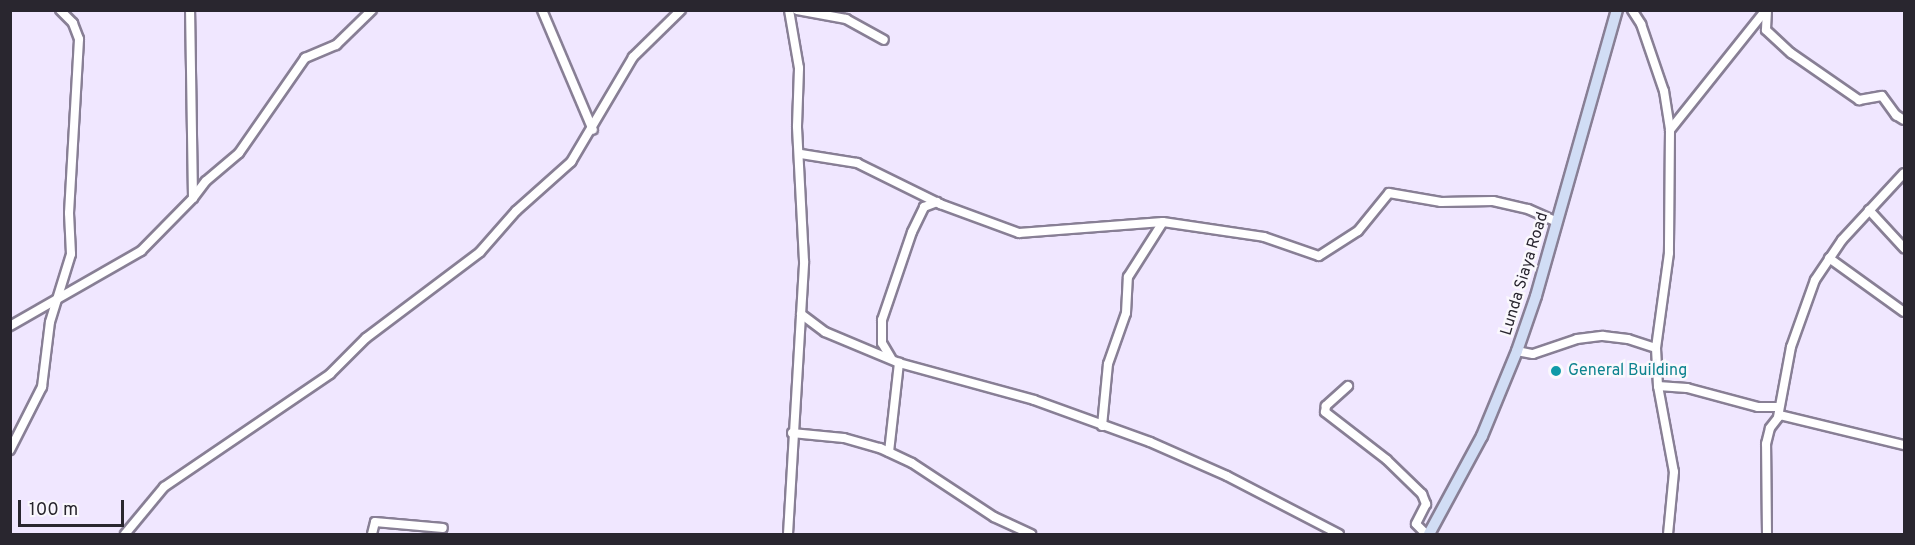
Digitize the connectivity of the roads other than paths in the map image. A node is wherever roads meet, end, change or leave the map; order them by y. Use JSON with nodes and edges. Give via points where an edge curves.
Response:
{"nodes":[{"id":1,"x":60,"y":10,"type":"edge"},
{"id":2,"x":190,"y":10,"type":"edge"},
{"id":3,"x":372,"y":10,"type":"edge"},
{"id":4,"x":542,"y":10,"type":"edge"},
{"id":5,"x":681,"y":10,"type":"edge"},
{"id":6,"x":789,"y":10,"type":"edge"},
{"id":7,"x":797,"y":10,"type":"edge"},
{"id":8,"x":1617,"y":10,"type":"edge"},
{"id":9,"x":1632,"y":10,"type":"edge"},
{"id":10,"x":1766,"y":10,"type":"edge"},
{"id":11,"x":884,"y":40,"type":"dead end"},
{"id":12,"x":1905,"y":120,"type":"edge"},
{"id":13,"x":593,"y":130,"type":"junction"},
{"id":14,"x":1670,"y":130,"type":"junction"},
{"id":15,"x":801,"y":154,"type":"junction"},
{"id":16,"x":1905,"y":173,"type":"edge"},
{"id":17,"x":193,"y":198,"type":"junction"},
{"id":18,"x":937,"y":202,"type":"junction"},
{"id":19,"x":1869,"y":210,"type":"junction"},
{"id":20,"x":1163,"y":222,"type":"junction"},
{"id":21,"x":1557,"y":222,"type":"junction"},
{"id":22,"x":1905,"y":248,"type":"edge"},
{"id":23,"x":1828,"y":258,"type":"junction"},
{"id":24,"x":58,"y":300,"type":"junction"},
{"id":25,"x":1905,"y":312,"type":"edge"},
{"id":26,"x":801,"y":314,"type":"junction"},
{"id":27,"x":10,"y":326,"type":"edge"},
{"id":28,"x":1656,"y":348,"type":"junction"},
{"id":29,"x":1517,"y":351,"type":"junction"},
{"id":30,"x":896,"y":362,"type":"junction"},
{"id":31,"x":1348,"y":386,"type":"dead end"},
{"id":32,"x":1658,"y":386,"type":"junction"},
{"id":33,"x":1779,"y":407,"type":"junction"},
{"id":34,"x":1778,"y":417,"type":"junction"},
{"id":35,"x":1102,"y":426,"type":"junction"},
{"id":36,"x":792,"y":433,"type":"junction"},
{"id":37,"x":1905,"y":445,"type":"edge"},
{"id":38,"x":10,"y":450,"type":"edge"},
{"id":39,"x":889,"y":452,"type":"junction"},
{"id":40,"x":443,"y":528,"type":"dead end"},
{"id":41,"x":125,"y":534,"type":"edge"},
{"id":42,"x":372,"y":534,"type":"edge"},
{"id":43,"x":788,"y":534,"type":"edge"},
{"id":44,"x":1031,"y":534,"type":"edge"},
{"id":45,"x":1339,"y":534,"type":"edge"},
{"id":46,"x":1427,"y":534,"type":"edge"},
{"id":47,"x":1668,"y":534,"type":"edge"},
{"id":48,"x":1767,"y":534,"type":"edge"}],
"edges":[{"from":1,"to":24,"type":"street","via":[[76,29],[80,57],[69,213],[71,254]]},
{"from":2,"to":17,"type":"street"},
{"from":3,"to":17,"type":"street","via":[[336,45],[305,58],[264,121],[228,165],[206,181]]},
{"from":4,"to":13,"type":"street"},
{"from":5,"to":13,"type":"street","via":[[633,57]]},
{"from":6,"to":15,"type":"street","via":[[799,62],[797,126]]},
{"from":7,"to":11,"type":"street","via":[[846,19]]},
{"from":8,"to":21,"type":"main road","name":"Lunda Siaya Road"},
{"from":9,"to":14,"type":"street","via":[[1641,24],[1664,91]]},
{"from":10,"to":12,"type":"street","via":[[1766,30],[1791,53],[1858,100],[1882,96],[1896,115]]},
{"from":10,"to":14,"type":"street"},
{"from":13,"to":41,"type":"street","via":[[562,172],[516,211],[469,262],[366,338],[330,374],[164,487]]},
{"from":14,"to":28,"type":"street","via":[[1669,253]]},
{"from":15,"to":18,"type":"street","via":[[857,164]]},
{"from":15,"to":26,"type":"street"},
{"from":16,"to":19,"type":"street"},
{"from":17,"to":24,"type":"street","via":[[148,246]]},
{"from":18,"to":20,"type":"street","via":[[1024,234]]},
{"from":18,"to":30,"type":"street","via":[[924,207],[912,232],[882,320],[882,343]]},
{"from":19,"to":22,"type":"street"},
{"from":19,"to":23,"type":"street"},
{"from":20,"to":21,"type":"street","via":[[1264,237],[1319,256],[1358,231],[1389,193],[1441,202],[1492,201],[1527,209]]},
{"from":20,"to":35,"type":"street","via":[[1124,276],[1126,313],[1108,364]]},
{"from":21,"to":29,"type":"main road","name":"Lunda Siaya Road"},
{"from":23,"to":25,"type":"street"},
{"from":23,"to":33,"type":"street","via":[[1803,312]]},
{"from":24,"to":27,"type":"street"},
{"from":24,"to":38,"type":"street","via":[[50,322],[42,387]]},
{"from":26,"to":30,"type":"street","via":[[825,332]]},
{"from":26,"to":36,"type":"street"},
{"from":28,"to":29,"type":"street","via":[[1603,336],[1577,339],[1533,354]]},
{"from":28,"to":32,"type":"street"},
{"from":29,"to":46,"type":"main road","name":"Lunda Siaya Road","via":[[1482,436]]},
{"from":30,"to":35,"type":"street","via":[[1034,400]]},
{"from":30,"to":39,"type":"street"},
{"from":31,"to":46,"type":"street","via":[[1326,406],[1327,416],[1377,451],[1422,494],[1426,504],[1416,524]]},
{"from":32,"to":33,"type":"street","via":[[1686,388],[1758,407]]},
{"from":32,"to":47,"type":"street","via":[[1674,472]]},
{"from":33,"to":34,"type":"street"},
{"from":34,"to":37,"type":"street","via":[[1783,415]]},
{"from":34,"to":48,"type":"street","via":[[1766,444]]},
{"from":35,"to":45,"type":"street","via":[[1213,470]]},
{"from":36,"to":39,"type":"street","via":[[844,438]]},
{"from":36,"to":43,"type":"street"},
{"from":39,"to":44,"type":"street","via":[[948,483],[994,517]]},
{"from":40,"to":42,"type":"street","via":[[375,522]]}]}
